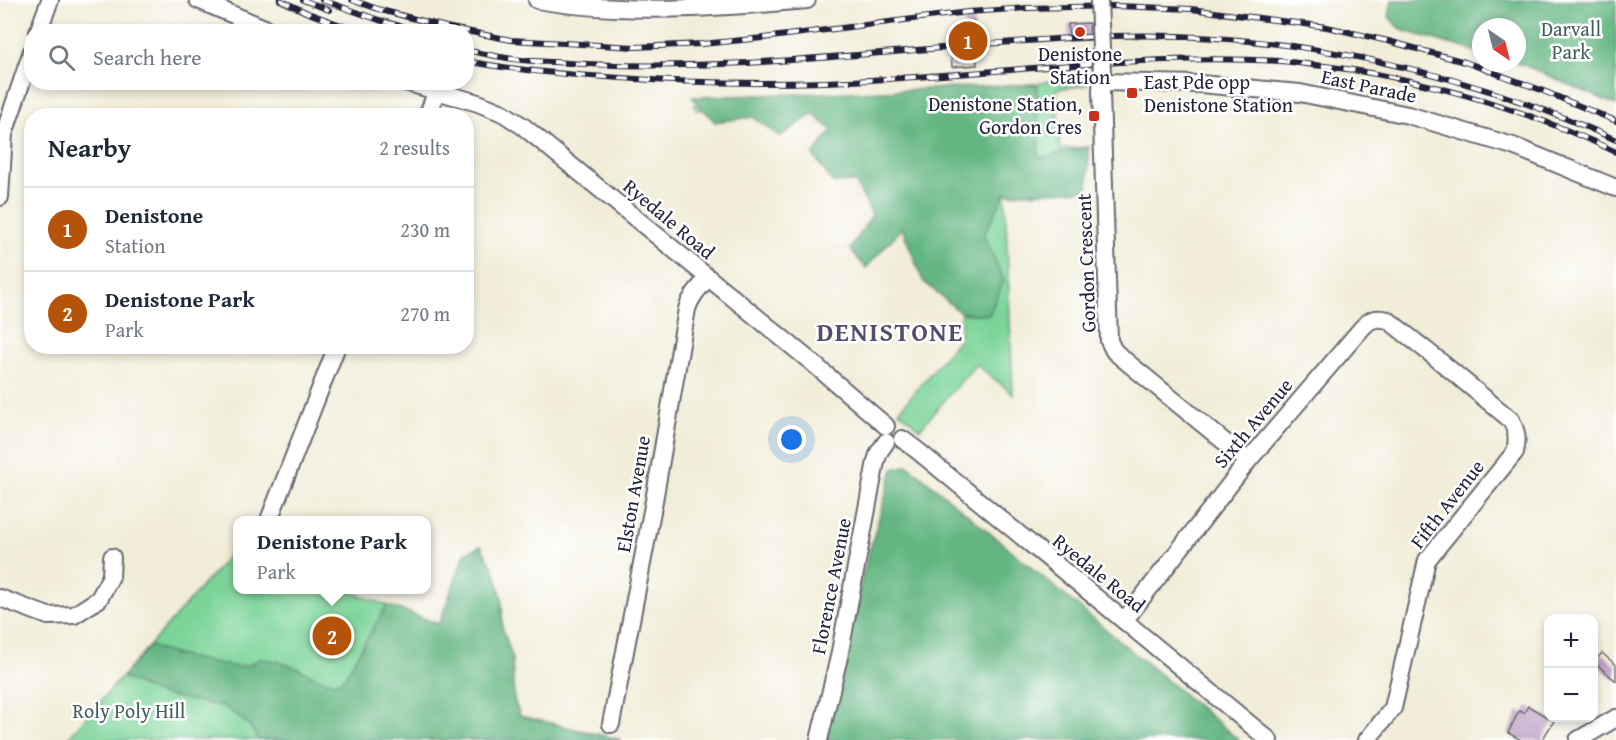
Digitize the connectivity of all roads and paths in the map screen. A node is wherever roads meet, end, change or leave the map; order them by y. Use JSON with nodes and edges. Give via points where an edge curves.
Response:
{"nodes":[{"id":1,"x":50,"y":0,"type":"edge"},
{"id":2,"x":198,"y":0,"type":"edge"},
{"id":3,"x":537,"y":0,"type":"edge"},
{"id":4,"x":807,"y":0,"type":"edge"},
{"id":5,"x":1099,"y":0,"type":"edge"},
{"id":6,"x":41,"y":24,"type":"edge"},
{"id":7,"x":255,"y":24,"type":"edge"},
{"id":8,"x":24,"y":75,"type":"edge"},
{"id":9,"x":1102,"y":77,"type":"junction"},
{"id":10,"x":433,"y":90,"type":"edge"},
{"id":11,"x":437,"y":91,"type":"junction"},
{"id":12,"x":430,"y":108,"type":"edge"},
{"id":13,"x":1616,"y":188,"type":"edge"},
{"id":14,"x":0,"y":197,"type":"edge"},
{"id":15,"x":708,"y":278,"type":"junction"},
{"id":16,"x":334,"y":354,"type":"edge"},
{"id":17,"x":1436,"y":358,"type":"joint"},
{"id":18,"x":891,"y":436,"type":"junction"},
{"id":19,"x":1248,"y":461,"type":"junction"},
{"id":20,"x":271,"y":516,"type":"edge"},
{"id":21,"x":112,"y":557,"type":"dead end"},
{"id":22,"x":0,"y":598,"type":"edge"},
{"id":23,"x":1124,"y":621,"type":"junction"},
{"id":24,"x":1616,"y":718,"type":"edge"},
{"id":25,"x":611,"y":724,"type":"dead end"},
{"id":26,"x":819,"y":740,"type":"edge"},
{"id":27,"x":1269,"y":740,"type":"edge"},
{"id":28,"x":1367,"y":740,"type":"edge"},
{"id":29,"x":1578,"y":740,"type":"edge"}],
"edges":[{"from":1,"to":6,"type":"street"},
{"from":2,"to":7,"type":"street"},
{"from":3,"to":4,"type":"street","via":[[570,6],[651,9]]},
{"from":5,"to":9,"type":"street","name":"Gordon Crescent","bridge":true},
{"from":8,"to":14,"type":"street","via":[[4,134]]},
{"from":9,"to":13,"type":"street","name":"East Parade","via":[[1300,93],[1397,112],[1514,146]]},
{"from":9,"to":19,"type":"street","name":"Gordon Crescent","via":[[1109,341],[1122,358]]},
{"from":10,"to":11,"type":"street","name":"Ryedale Road"},
{"from":11,"to":12,"type":"street"},
{"from":11,"to":15,"type":"street","name":"Ryedale Road","via":[[478,103],[524,127]]},
{"from":15,"to":18,"type":"street","name":"Ryedale Road","via":[[809,360]]},
{"from":15,"to":25,"type":"street","name":"Elston Avenue","via":[[695,291],[687,309]]},
{"from":16,"to":20,"type":"street"},
{"from":17,"to":19,"type":"street","name":"Sixth Avenue","via":[[1388,320],[1370,320]]},
{"from":17,"to":28,"type":"street","name":"Fifth Avenue","via":[[1511,420],[1518,440],[1515,452],[1426,560],[1393,708]]},
{"from":18,"to":23,"type":"street","name":"Ryedale Road","via":[[918,451]]},
{"from":18,"to":26,"type":"street","name":"Florence Avenue","via":[[876,461]]},
{"from":19,"to":23,"type":"street","name":"Sixth Avenue"},
{"from":21,"to":22,"type":"street","via":[[111,576],[99,599],[74,615],[48,616]]},
{"from":23,"to":27,"type":"street","name":"Ryedale Road"},
{"from":24,"to":29,"type":"street"}]}
